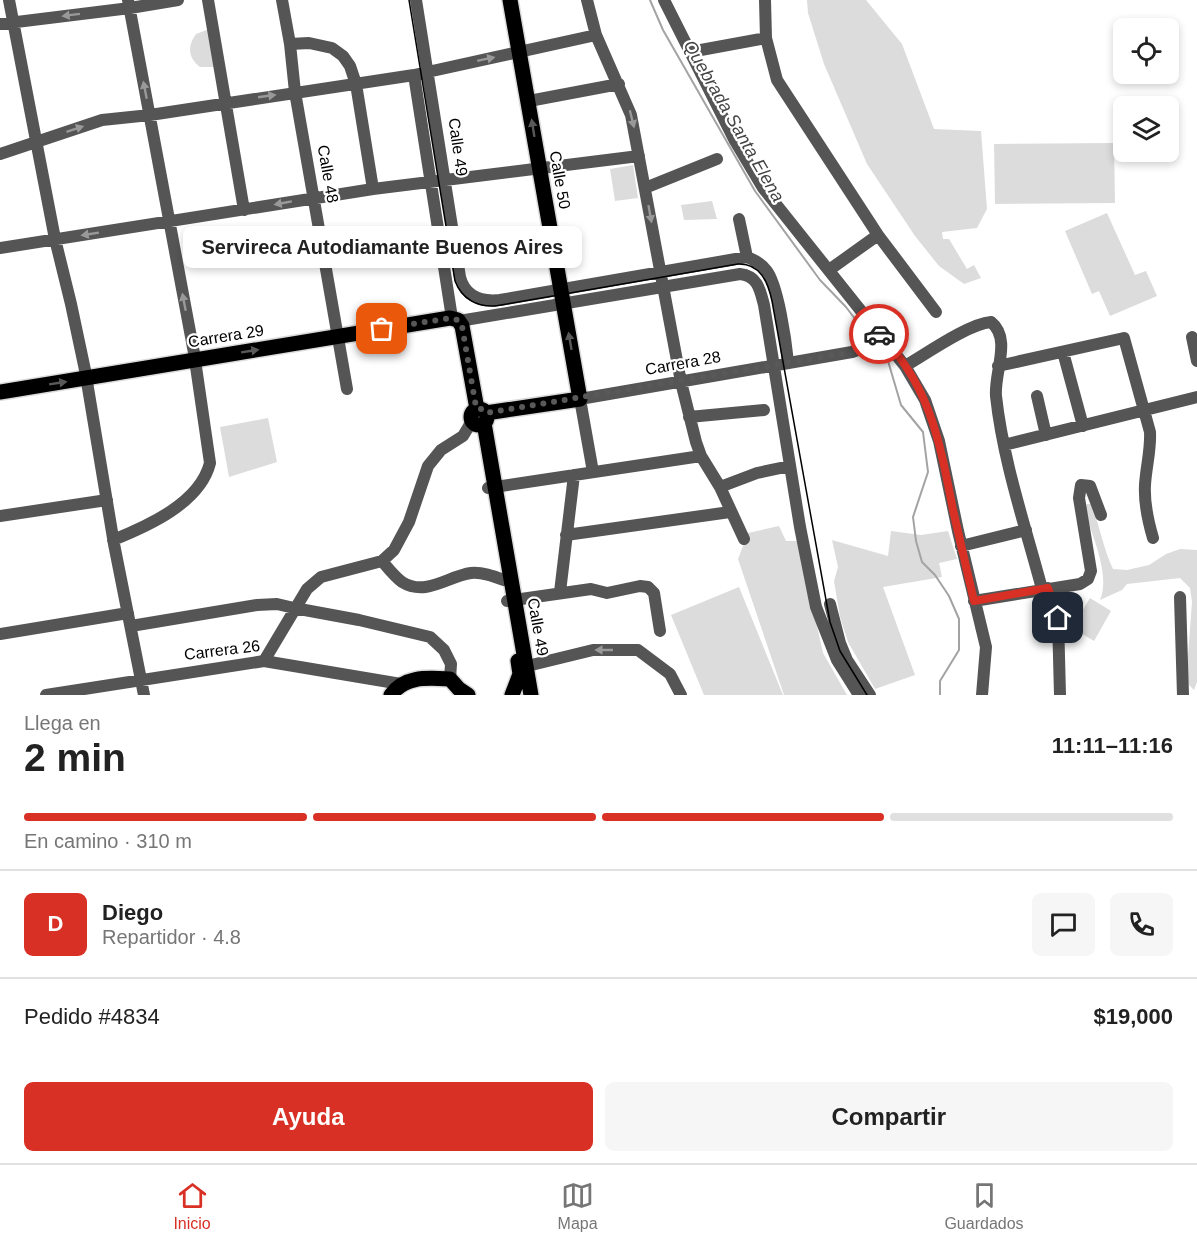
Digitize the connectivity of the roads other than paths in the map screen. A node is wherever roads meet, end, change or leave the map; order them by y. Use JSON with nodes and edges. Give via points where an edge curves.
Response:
{"nodes":[{"id":1,"x":9,"y":0,"type":"edge"},
{"id":2,"x":178,"y":0,"type":"edge"},
{"id":3,"x":208,"y":0,"type":"edge"},
{"id":4,"x":282,"y":0,"type":"edge"},
{"id":5,"x":416,"y":0,"type":"edge"},
{"id":6,"x":510,"y":0,"type":"edge"},
{"id":7,"x":587,"y":0,"type":"edge"},
{"id":8,"x":663,"y":0,"type":"edge"},
{"id":9,"x":765,"y":0,"type":"edge"},
{"id":10,"x":129,"y":4,"type":"edge"},
{"id":11,"x":14,"y":22,"type":"junction"},
{"id":12,"x":0,"y":24,"type":"edge"},
{"id":13,"x":596,"y":35,"type":"junction"},
{"id":14,"x":766,"y":38,"type":"junction"},
{"id":15,"x":291,"y":44,"type":"junction"},
{"id":16,"x":521,"y":52,"type":"junction"},
{"id":17,"x":690,"y":52,"type":"junction"},
{"id":18,"x":429,"y":72,"type":"junction"},
{"id":19,"x":414,"y":75,"type":"junction"},
{"id":20,"x":356,"y":84,"type":"junction"},
{"id":21,"x":619,"y":84,"type":"junction"},
{"id":22,"x":295,"y":92,"type":"junction"},
{"id":23,"x":529,"y":101,"type":"junction"},
{"id":24,"x":225,"y":102,"type":"junction"},
{"id":25,"x":150,"y":115,"type":"junction"},
{"id":26,"x":38,"y":141,"type":"junction"},
{"id":27,"x":0,"y":154,"type":"edge"},
{"id":28,"x":639,"y":156,"type":"junction"},
{"id":29,"x":717,"y":159,"type":"dead end"},
{"id":30,"x":540,"y":168,"type":"junction"},
{"id":31,"x":445,"y":179,"type":"junction"},
{"id":32,"x":431,"y":181,"type":"junction"},
{"id":33,"x":645,"y":188,"type":"junction"},
{"id":34,"x":373,"y":189,"type":"junction"},
{"id":35,"x":314,"y":198,"type":"junction"},
{"id":36,"x":244,"y":210,"type":"junction"},
{"id":37,"x":739,"y":219,"type":"dead end"},
{"id":38,"x":169,"y":221,"type":"junction"},
{"id":39,"x":878,"y":235,"type":"junction"},
{"id":40,"x":55,"y":240,"type":"junction"},
{"id":41,"x":0,"y":248,"type":"edge"},
{"id":42,"x":747,"y":257,"type":"junction"},
{"id":43,"x":829,"y":270,"type":"junction"},
{"id":44,"x":661,"y":273,"type":"junction"},
{"id":45,"x":663,"y":287,"type":"junction"},
{"id":46,"x":472,"y":296,"type":"joint"},
{"id":47,"x":562,"y":297,"type":"junction"},
{"id":48,"x":936,"y":312,"type":"dead end"},
{"id":49,"x":456,"y":320,"type":"junction"},
{"id":50,"x":338,"y":336,"type":"junction"},
{"id":51,"x":1192,"y":337,"type":"dead end"},
{"id":52,"x":874,"y":338,"type":"junction"},
{"id":53,"x":1063,"y":352,"type":"junction"},
{"id":54,"x":195,"y":360,"type":"junction"},
{"id":55,"x":1197,"y":361,"type":"edge"},
{"id":56,"x":788,"y":362,"type":"junction"},
{"id":57,"x":773,"y":366,"type":"junction"},
{"id":58,"x":905,"y":366,"type":"junction"},
{"id":59,"x":998,"y":366,"type":"junction"},
{"id":60,"x":86,"y":378,"type":"junction"},
{"id":61,"x":681,"y":382,"type":"junction"},
{"id":62,"x":347,"y":389,"type":"dead end"},
{"id":63,"x":0,"y":392,"type":"edge"},
{"id":64,"x":1037,"y":396,"type":"dead end"},
{"id":65,"x":1197,"y":397,"type":"edge"},
{"id":66,"x":580,"y":399,"type":"junction"},
{"id":67,"x":764,"y":410,"type":"dead end"},
{"id":68,"x":1144,"y":410,"type":"junction"},
{"id":69,"x":689,"y":417,"type":"junction"},
{"id":70,"x":479,"y":418,"type":"junction"},
{"id":71,"x":1083,"y":426,"type":"junction"},
{"id":72,"x":1046,"y":435,"type":"junction"},
{"id":73,"x":1005,"y":445,"type":"junction"},
{"id":74,"x":701,"y":456,"type":"junction"},
{"id":75,"x":790,"y":465,"type":"junction"},
{"id":76,"x":593,"y":472,"type":"junction"},
{"id":77,"x":574,"y":475,"type":"junction"},
{"id":78,"x":492,"y":487,"type":"junction"},
{"id":79,"x":720,"y":487,"type":"junction"},
{"id":80,"x":107,"y":500,"type":"junction"},
{"id":81,"x":730,"y":512,"type":"junction"},
{"id":82,"x":1101,"y":515,"type":"dead end"},
{"id":83,"x":0,"y":516,"type":"edge"},
{"id":84,"x":1026,"y":530,"type":"junction"},
{"id":85,"x":566,"y":535,"type":"junction"},
{"id":86,"x":1153,"y":538,"type":"dead end"},
{"id":87,"x":744,"y":539,"type":"dead end"},
{"id":88,"x":113,"y":540,"type":"junction"},
{"id":89,"x":961,"y":546,"type":"junction"},
{"id":90,"x":382,"y":561,"type":"junction"},
{"id":91,"x":504,"y":580,"type":"junction"},
{"id":92,"x":1045,"y":588,"type":"junction"},
{"id":93,"x":560,"y":592,"type":"junction"},
{"id":94,"x":1180,"y":597,"type":"dead end"},
{"id":95,"x":511,"y":600,"type":"junction"},
{"id":96,"x":974,"y":601,"type":"junction"},
{"id":97,"x":830,"y":604,"type":"dead end"},
{"id":98,"x":294,"y":608,"type":"junction"},
{"id":99,"x":128,"y":613,"type":"junction"},
{"id":100,"x":131,"y":626,"type":"junction"},
{"id":101,"x":660,"y":631,"type":"dead end"},
{"id":102,"x":0,"y":634,"type":"edge"},
{"id":103,"x":264,"y":661,"type":"junction"},
{"id":104,"x":523,"y":667,"type":"junction"},
{"id":105,"x":450,"y":679,"type":"junction"},
{"id":106,"x":141,"y":680,"type":"junction"},
{"id":107,"x":396,"y":690,"type":"edge"},
{"id":108,"x":53,"y":694,"type":"edge"},
{"id":109,"x":144,"y":695,"type":"edge"},
{"id":110,"x":468,"y":695,"type":"edge"},
{"id":111,"x":512,"y":695,"type":"edge"},
{"id":112,"x":531,"y":695,"type":"edge"},
{"id":113,"x":681,"y":695,"type":"edge"},
{"id":114,"x":859,"y":695,"type":"edge"},
{"id":115,"x":870,"y":695,"type":"edge"},
{"id":116,"x":982,"y":695,"type":"edge"},
{"id":117,"x":1060,"y":695,"type":"edge"},
{"id":118,"x":1183,"y":695,"type":"edge"}],
"edges":[{"from":1,"to":11,"type":"street"},
{"from":2,"to":10,"type":"street"},
{"from":3,"to":24,"type":"street"},
{"from":4,"to":15,"type":"street","name":"Calle 48"},
{"from":5,"to":18,"type":"street","name":"Calle 49"},
{"from":6,"to":16,"type":"main road","name":"Calle 50"},
{"from":7,"to":13,"type":"street"},
{"from":8,"to":17,"type":"street"},
{"from":9,"to":14,"type":"street"},
{"from":10,"to":11,"type":"street","one_way":true},
{"from":25,"to":10,"type":"street","one_way":true},
{"from":11,"to":12,"type":"street"},
{"from":11,"to":26,"type":"street"},
{"from":13,"to":16,"type":"street"},
{"from":13,"to":21,"type":"street"},
{"from":14,"to":17,"type":"street"},
{"from":14,"to":39,"type":"street","via":[[782,89]]},
{"from":15,"to":20,"type":"street","via":[[332,48],[350,66]]},
{"from":15,"to":22,"type":"street","name":"Calle 48"},
{"from":18,"to":16,"type":"street","one_way":true},
{"from":16,"to":23,"type":"main road","name":"Calle 50"},
{"from":17,"to":43,"type":"street","via":[[735,141],[764,188]]},
{"from":18,"to":19,"type":"street"},
{"from":18,"to":31,"type":"street","name":"Calle 49"},
{"from":19,"to":20,"type":"street"},
{"from":19,"to":32,"type":"street","name":"Calle 49"},
{"from":20,"to":22,"type":"street"},
{"from":20,"to":34,"type":"street"},
{"from":21,"to":23,"type":"street"},
{"from":21,"to":28,"type":"street","one_way":true,"via":[[631,115]]},
{"from":24,"to":22,"type":"street","one_way":true},
{"from":22,"to":35,"type":"street","name":"Calle 48"},
{"from":30,"to":23,"type":"main road","name":"Calle 50","one_way":true},
{"from":24,"to":25,"type":"street"},
{"from":24,"to":36,"type":"street"},
{"from":26,"to":25,"type":"street","one_way":true,"via":[[102,120]]},
{"from":25,"to":38,"type":"street"},
{"from":26,"to":27,"type":"street"},
{"from":26,"to":40,"type":"street"},
{"from":28,"to":30,"type":"street"},
{"from":28,"to":33,"type":"street"},
{"from":29,"to":33,"type":"street"},
{"from":30,"to":31,"type":"street"},
{"from":30,"to":47,"type":"main road","name":"Calle 50"},
{"from":31,"to":32,"type":"street"},
{"from":31,"to":46,"type":"street","name":"Calle 49","via":[[461,282]]},
{"from":32,"to":34,"type":"street"},
{"from":32,"to":49,"type":"street","name":"Calle 49"},
{"from":33,"to":44,"type":"street","one_way":true},
{"from":34,"to":35,"type":"street"},
{"from":35,"to":36,"type":"street","one_way":true},
{"from":35,"to":50,"type":"street","name":"Calle 48"},
{"from":36,"to":38,"type":"street"},
{"from":37,"to":42,"type":"street"},
{"from":38,"to":40,"type":"street","one_way":true},
{"from":54,"to":38,"type":"street","one_way":true},
{"from":39,"to":43,"type":"street"},
{"from":39,"to":48,"type":"street"},
{"from":40,"to":41,"type":"street"},
{"from":40,"to":60,"type":"street"},
{"from":42,"to":44,"type":"street","name":"Carrera 29"},
{"from":42,"to":56,"type":"street","via":[[766,269],[775,289]]},
{"from":43,"to":52,"type":"street"},
{"from":44,"to":45,"type":"street"},
{"from":44,"to":47,"type":"street","name":"Carrera 29"},
{"from":45,"to":47,"type":"street","name":"Carrera 29"},
{"from":45,"to":57,"type":"street","name":"Carrera 29","via":[[740,274],[750,276],[761,293]]},
{"from":45,"to":61,"type":"street"},
{"from":46,"to":47,"type":"street","name":"Carrera 29","via":[[489,301]]},
{"from":47,"to":49,"type":"street","name":"Carrera 29"},
{"from":66,"to":47,"type":"main road","name":"Calle 50","one_way":true},
{"from":49,"to":50,"type":"main road","name":"Carrera 29"},
{"from":49,"to":70,"type":"main road","name":"Calle 49","via":[[462,326]]},
{"from":54,"to":50,"type":"main road","name":"Carrera 29","one_way":true},
{"from":50,"to":62,"type":"street","name":"Calle 48"},
{"from":51,"to":55,"type":"street"},
{"from":52,"to":56,"type":"street","name":"Carrera 28","via":[[852,352]]},
{"from":52,"to":58,"type":"street"},
{"from":53,"to":59,"type":"street"},
{"from":53,"to":68,"type":"street","via":[[1124,338]]},
{"from":53,"to":71,"type":"street"},
{"from":54,"to":60,"type":"main road","name":"Carrera 29"},
{"from":54,"to":88,"type":"street","via":[[210,463],[204,479],[150,525]]},
{"from":56,"to":57,"type":"street","name":"Carrera 28"},
{"from":57,"to":61,"type":"street","name":"Carrera 28"},
{"from":57,"to":75,"type":"street"},
{"from":58,"to":59,"type":"street","via":[[960,334],[991,322],[1002,339]]},
{"from":58,"to":89,"type":"street","via":[[934,422]]},
{"from":59,"to":73,"type":"street","via":[[996,393]]},
{"from":63,"to":60,"type":"main road","name":"Carrera 29","one_way":true},
{"from":60,"to":80,"type":"street"},
{"from":61,"to":66,"type":"street","name":"Carrera 28"},
{"from":61,"to":69,"type":"street"},
{"from":64,"to":72,"type":"street"},
{"from":65,"to":68,"type":"street"},
{"from":66,"to":70,"type":"main road","name":"Carrera 28"},
{"from":66,"to":76,"type":"street","name":"Calle 50"},
{"from":67,"to":69,"type":"street"},
{"from":68,"to":71,"type":"street"},
{"from":68,"to":86,"type":"street","via":[[1151,445],[1145,502]]},
{"from":69,"to":74,"type":"street"},
{"from":70,"to":78,"type":"main road","name":"Calle 49"},
{"from":70,"to":90,"type":"street","via":[[464,436],[436,454],[428,466],[409,522],[394,550]]},
{"from":71,"to":72,"type":"street"},
{"from":72,"to":73,"type":"street"},
{"from":73,"to":84,"type":"street"},
{"from":74,"to":76,"type":"street"},
{"from":74,"to":79,"type":"street"},
{"from":75,"to":79,"type":"street"},
{"from":75,"to":114,"type":"street","via":[[816,607],[837,660]]},
{"from":76,"to":77,"type":"street"},
{"from":77,"to":78,"type":"street"},
{"from":77,"to":85,"type":"street"},
{"from":78,"to":91,"type":"main road","name":"Calle 49"},
{"from":78,"to":95,"type":"main road","name":"Calle 49"},
{"from":79,"to":81,"type":"street"},
{"from":80,"to":83,"type":"street"},
{"from":80,"to":88,"type":"street"},
{"from":81,"to":85,"type":"street"},
{"from":81,"to":87,"type":"street"},
{"from":82,"to":92,"type":"street","via":[[1090,486],[1081,485],[1079,498],[1092,571],[1080,584]]},
{"from":84,"to":89,"type":"street"},
{"from":84,"to":92,"type":"street"},
{"from":85,"to":93,"type":"street"},
{"from":88,"to":99,"type":"street"},
{"from":89,"to":96,"type":"street"},
{"from":90,"to":91,"type":"street","via":[[395,576],[413,587],[436,585],[472,573]]},
{"from":90,"to":98,"type":"street","via":[[321,577]]},
{"from":91,"to":95,"type":"main road","name":"Calle 49"},
{"from":92,"to":96,"type":"street"},
{"from":92,"to":117,"type":"street","via":[[1058,618]]},
{"from":93,"to":95,"type":"street"},
{"from":93,"to":101,"type":"street","via":[[591,589],[607,593],[648,587],[654,593]]},
{"from":94,"to":118,"type":"street"},
{"from":95,"to":104,"type":"main road","name":"Calle 49"},
{"from":96,"to":116,"type":"street","via":[[986,647]]},
{"from":97,"to":115,"type":"street","via":[[847,660]]},
{"from":98,"to":100,"type":"street","via":[[257,605]]},
{"from":98,"to":103,"type":"street"},
{"from":98,"to":105,"type":"street","via":[[430,637],[444,650],[451,664]]},
{"from":99,"to":100,"type":"street"},
{"from":99,"to":102,"type":"street"},
{"from":100,"to":106,"type":"street"},
{"from":103,"to":106,"type":"street","name":"Carrera 26"},
{"from":103,"to":107,"type":"street","name":"Carrera 26"},
{"from":104,"to":111,"type":"main road","name":"Calle 49"},
{"from":104,"to":112,"type":"main road","name":"Calle 49"},
{"from":113,"to":104,"type":"street","one_way":true,"via":[[670,674],[638,650],[593,650]]},
{"from":105,"to":107,"type":"main road","name":"Carrera 26","via":[[418,679]]},
{"from":105,"to":110,"type":"main road"},
{"from":106,"to":108,"type":"street","name":"Carrera 26"},
{"from":106,"to":109,"type":"street"}]}
